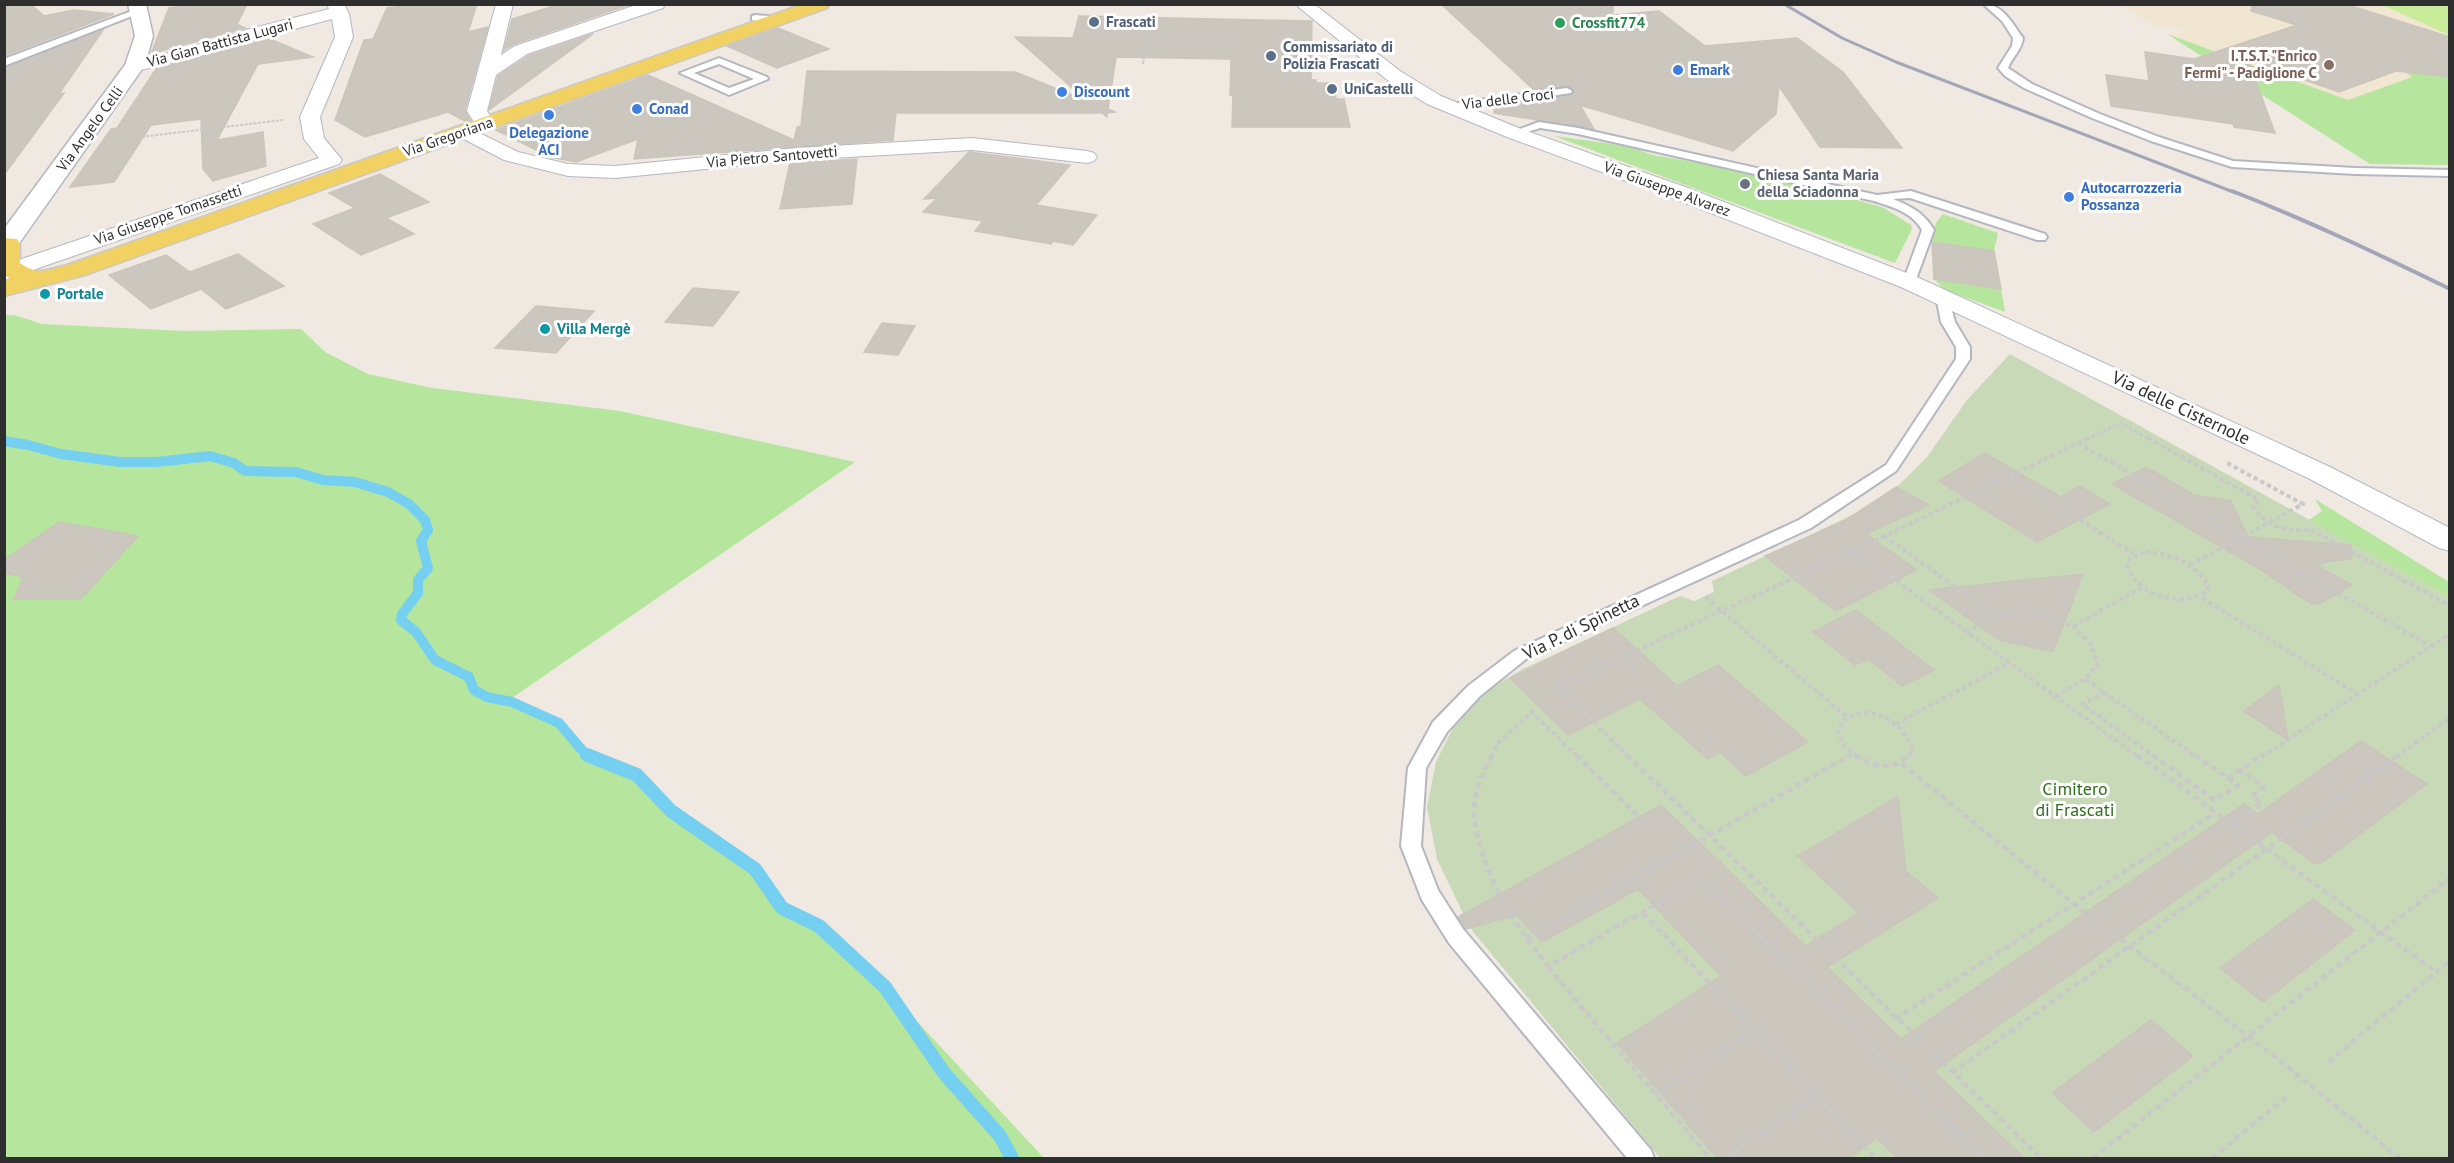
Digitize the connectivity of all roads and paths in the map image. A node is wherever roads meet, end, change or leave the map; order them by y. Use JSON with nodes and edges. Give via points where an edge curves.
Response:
{"nodes":[{"id":1,"x":505,"y":4,"type":"edge"},
{"id":2,"x":657,"y":4,"type":"edge"},
{"id":3,"x":821,"y":4,"type":"edge"},
{"id":4,"x":1303,"y":4,"type":"edge"},
{"id":5,"x":1987,"y":4,"type":"edge"},
{"id":6,"x":138,"y":8,"type":"edge"},
{"id":7,"x":337,"y":8,"type":"edge"},
{"id":8,"x":1155,"y":14,"type":"dead end"},
{"id":9,"x":755,"y":18,"type":"dead end"},
{"id":10,"x":1153,"y":18,"type":"dead end"},
{"id":11,"x":777,"y":20,"type":"junction"},
{"id":12,"x":1240,"y":39,"type":"dead end"},
{"id":13,"x":692,"y":51,"type":"junction"},
{"id":14,"x":719,"y":61,"type":"junction"},
{"id":15,"x":4,"y":63,"type":"edge"},
{"id":16,"x":1143,"y":64,"type":"dead end"},
{"id":17,"x":135,"y":65,"type":"junction"},
{"id":18,"x":488,"y":72,"type":"junction"},
{"id":19,"x":1567,"y":91,"type":"dead end"},
{"id":20,"x":1450,"y":106,"type":"junction"},
{"id":21,"x":310,"y":117,"type":"junction"},
{"id":22,"x":475,"y":128,"type":"junction"},
{"id":23,"x":1514,"y":133,"type":"junction"},
{"id":24,"x":79,"y":145,"type":"junction"},
{"id":25,"x":1087,"y":157,"type":"dead end"},
{"id":26,"x":2450,"y":172,"type":"edge"},
{"id":27,"x":1877,"y":198,"type":"junction"},
{"id":28,"x":2041,"y":237,"type":"dead end"},
{"id":29,"x":7,"y":264,"type":"edge"},
{"id":30,"x":76,"y":270,"type":"junction"},
{"id":31,"x":1910,"y":282,"type":"junction"},
{"id":32,"x":1942,"y":296,"type":"junction"},
{"id":33,"x":4,"y":303,"type":"edge"},
{"id":34,"x":2078,"y":443,"type":"junction"},
{"id":35,"x":2010,"y":476,"type":"junction"},
{"id":36,"x":2292,"y":510,"type":"dead end"},
{"id":37,"x":2267,"y":523,"type":"junction"},
{"id":38,"x":1883,"y":536,"type":"junction"},
{"id":39,"x":2240,"y":538,"type":"junction"},
{"id":40,"x":2450,"y":541,"type":"edge"},
{"id":41,"x":1853,"y":550,"type":"junction"},
{"id":42,"x":2134,"y":554,"type":"junction"},
{"id":43,"x":2190,"y":565,"type":"junction"},
{"id":44,"x":2143,"y":587,"type":"junction"},
{"id":45,"x":1704,"y":597,"type":"dead end"},
{"id":46,"x":2202,"y":598,"type":"junction"},
{"id":47,"x":2450,"y":606,"type":"edge"},
{"id":48,"x":1720,"y":611,"type":"junction"},
{"id":49,"x":1996,"y":616,"type":"junction"},
{"id":50,"x":2073,"y":626,"type":"junction"},
{"id":51,"x":1966,"y":632,"type":"junction"},
{"id":52,"x":2450,"y":634,"type":"edge"},
{"id":53,"x":2430,"y":646,"type":"junction"},
{"id":54,"x":2010,"y":663,"type":"junction"},
{"id":55,"x":2085,"y":679,"type":"junction"},
{"id":56,"x":2105,"y":692,"type":"junction"},
{"id":57,"x":2356,"y":694,"type":"junction"},
{"id":58,"x":2055,"y":696,"type":"junction"},
{"id":59,"x":1847,"y":717,"type":"junction"},
{"id":60,"x":2450,"y":718,"type":"edge"},
{"id":61,"x":1896,"y":724,"type":"junction"},
{"id":62,"x":1853,"y":754,"type":"junction"},
{"id":63,"x":1902,"y":764,"type":"junction"},
{"id":64,"x":2240,"y":770,"type":"junction"},
{"id":65,"x":2228,"y":778,"type":"junction"},
{"id":66,"x":2215,"y":812,"type":"junction"},
{"id":67,"x":2231,"y":824,"type":"junction"},
{"id":68,"x":1653,"y":831,"type":"dead end"},
{"id":69,"x":1708,"y":834,"type":"junction"},
{"id":70,"x":2266,"y":849,"type":"junction"},
{"id":71,"x":2450,"y":878,"type":"edge"},
{"id":72,"x":2074,"y":904,"type":"junction"},
{"id":73,"x":1643,"y":913,"type":"junction"},
{"id":74,"x":2380,"y":932,"type":"junction"},
{"id":75,"x":1526,"y":939,"type":"junction"},
{"id":76,"x":2129,"y":947,"type":"junction"},
{"id":77,"x":2450,"y":961,"type":"edge"},
{"id":78,"x":1548,"y":966,"type":"junction"},
{"id":79,"x":2436,"y":972,"type":"junction"},
{"id":80,"x":1895,"y":1019,"type":"junction"},
{"id":81,"x":1754,"y":1030,"type":"junction"},
{"id":82,"x":2247,"y":1036,"type":"junction"},
{"id":83,"x":2328,"y":1062,"type":"dead end"},
{"id":84,"x":1952,"y":1073,"type":"junction"},
{"id":85,"x":1656,"y":1094,"type":"junction"},
{"id":86,"x":1815,"y":1095,"type":"junction"},
{"id":87,"x":2289,"y":1095,"type":"dead end"},
{"id":88,"x":1642,"y":1158,"type":"edge"},
{"id":89,"x":1710,"y":1158,"type":"edge"},
{"id":90,"x":1725,"y":1158,"type":"edge"},
{"id":91,"x":1875,"y":1158,"type":"edge"},
{"id":92,"x":1984,"y":1158,"type":"edge"},
{"id":93,"x":2042,"y":1158,"type":"edge"},
{"id":94,"x":2093,"y":1158,"type":"edge"},
{"id":95,"x":2212,"y":1158,"type":"edge"},
{"id":96,"x":2399,"y":1158,"type":"edge"}],
"edges":[{"from":1,"to":18,"type":"street"},
{"from":2,"to":18,"type":"street","via":[[521,50]]},
{"from":3,"to":11,"type":"main road","name":"Via Gregoriana"},
{"from":4,"to":20,"type":"street","name":"Via Giuseppe Alvarez","via":[[1393,75]]},
{"from":5,"to":26,"type":"lane","via":[[2005,19],[2018,38],[2017,46],[2004,61],[2003,68],[2008,74],[2061,101],[2155,139],[2244,166]]},
{"from":6,"to":15,"type":"lane"},
{"from":6,"to":17,"type":"main road","name":"Via Angelo Celli","via":[[144,36]]},
{"from":7,"to":17,"type":"street","name":"Via Gian Battista Lugari","via":[[177,57]]},
{"from":7,"to":21,"type":"street","via":[[344,37]]},
{"from":8,"to":10,"type":"path"},
{"from":9,"to":11,"type":"lane"},
{"from":11,"to":13,"type":"main road","name":"Via Gregoriana"},
{"from":12,"to":16,"type":"path","via":[[1148,37]]},
{"from":13,"to":14,"type":"lane"},
{"from":13,"to":22,"type":"main road","name":"Via Gregoriana","via":[[644,62]]},
{"from":14,"to":14,"type":"lane","via":[[741,70],[763,79],[729,92],[685,73]]},
{"from":17,"to":24,"type":"main road","name":"Via Angelo Celli"},
{"from":18,"to":22,"type":"street"},
{"from":19,"to":20,"type":"lane","name":"Via delle Croci"},
{"from":20,"to":23,"type":"street","name":"Via Giuseppe Alvarez"},
{"from":21,"to":24,"type":"path"},
{"from":21,"to":29,"type":"street","name":"Via Giuseppe Tomassetti","via":[[314,139],[332,160]]},
{"from":22,"to":25,"type":"street","name":"Via Pietro Santovetti","via":[[511,156],[568,170],[615,172],[796,154],[972,144]]},
{"from":22,"to":30,"type":"main road","name":"Via Gregoriana"},
{"from":23,"to":27,"type":"lane","via":[[1539,125],[1578,131]]},
{"from":23,"to":31,"type":"street","name":"Via Giuseppe Alvarez"},
{"from":24,"to":29,"type":"main road","name":"Via Angelo Celli"},
{"from":27,"to":28,"type":"lane","via":[[1911,194]]},
{"from":27,"to":31,"type":"lane","via":[[1916,214],[1925,222],[1928,230]]},
{"from":29,"to":30,"type":"main road","name":"Via Gregoriana","via":[[47,278]]},
{"from":30,"to":33,"type":"main road","name":"Via Gregoriana"},
{"from":31,"to":32,"type":"street","name":"Via delle Cisternole"},
{"from":32,"to":40,"type":"street","name":"Via delle Cisternole","via":[[2318,472]]},
{"from":32,"to":88,"type":"lane","name":"Via P. di Spinetta","via":[[1948,322],[1964,354],[1892,468],[1805,524],[1520,655],[1474,691],[1440,727],[1417,768],[1411,846],[1429,894],[1456,936]]},
{"from":34,"to":35,"type":"path"},
{"from":34,"to":37,"type":"path","via":[[2121,423],[2259,500],[2253,506]]},
{"from":34,"to":39,"type":"path"},
{"from":35,"to":38,"type":"path"},
{"from":35,"to":42,"type":"path"},
{"from":36,"to":37,"type":"path"},
{"from":37,"to":39,"type":"path"},
{"from":37,"to":47,"type":"path","via":[[2298,532],[2310,529]]},
{"from":38,"to":41,"type":"path"},
{"from":38,"to":49,"type":"path"},
{"from":39,"to":43,"type":"path"},
{"from":39,"to":53,"type":"path"},
{"from":41,"to":48,"type":"path"},
{"from":41,"to":51,"type":"path"},
{"from":42,"to":43,"type":"path","via":[[2157,552]]},
{"from":42,"to":44,"type":"path","via":[[2128,558],[2128,572]]},
{"from":43,"to":46,"type":"path","via":[[2208,585]]},
{"from":44,"to":46,"type":"path","via":[[2168,599]]},
{"from":44,"to":50,"type":"path"},
{"from":45,"to":48,"type":"path"},
{"from":46,"to":57,"type":"path"},
{"from":48,"to":59,"type":"path"},
{"from":48,"to":69,"type":"path","via":[[1557,687]]},
{"from":49,"to":50,"type":"path","via":[[2019,610],[2047,615]]},
{"from":49,"to":51,"type":"path"},
{"from":50,"to":55,"type":"path","via":[[2091,644],[2098,665]]},
{"from":51,"to":54,"type":"path"},
{"from":52,"to":53,"type":"path"},
{"from":53,"to":57,"type":"path"},
{"from":54,"to":58,"type":"path"},
{"from":54,"to":61,"type":"path"},
{"from":55,"to":56,"type":"path"},
{"from":55,"to":58,"type":"path"},
{"from":56,"to":65,"type":"path"},
{"from":56,"to":65,"type":"path","via":[[2082,704],[2214,800],[2238,784]]},
{"from":57,"to":64,"type":"path"},
{"from":58,"to":66,"type":"path"},
{"from":59,"to":61,"type":"path","via":[[1872,713]]},
{"from":59,"to":62,"type":"path","via":[[1838,733]]},
{"from":60,"to":70,"type":"path"},
{"from":61,"to":63,"type":"path","via":[[1906,732],[1913,750]]},
{"from":62,"to":63,"type":"path","via":[[1881,766]]},
{"from":62,"to":69,"type":"path"},
{"from":63,"to":72,"type":"path"},
{"from":64,"to":65,"type":"path"},
{"from":64,"to":67,"type":"path","via":[[2264,787],[2252,796],[2262,803]]},
{"from":66,"to":67,"type":"path"},
{"from":66,"to":72,"type":"path"},
{"from":67,"to":70,"type":"path"},
{"from":68,"to":75,"type":"path","via":[[1532,712],[1499,742],[1482,772],[1474,812],[1483,854]]},
{"from":69,"to":75,"type":"path"},
{"from":69,"to":80,"type":"path"},
{"from":70,"to":74,"type":"path"},
{"from":70,"to":76,"type":"path"},
{"from":71,"to":74,"type":"path"},
{"from":72,"to":76,"type":"path"},
{"from":72,"to":80,"type":"path"},
{"from":73,"to":78,"type":"path"},
{"from":73,"to":81,"type":"path"},
{"from":73,"to":92,"type":"path","via":[[1702,878]]},
{"from":74,"to":79,"type":"path"},
{"from":74,"to":82,"type":"path"},
{"from":75,"to":78,"type":"path"},
{"from":76,"to":82,"type":"path"},
{"from":76,"to":84,"type":"path"},
{"from":77,"to":79,"type":"path"},
{"from":78,"to":85,"type":"path"},
{"from":79,"to":83,"type":"path"},
{"from":80,"to":84,"type":"path"},
{"from":81,"to":85,"type":"path"},
{"from":81,"to":86,"type":"path"},
{"from":82,"to":94,"type":"path"},
{"from":82,"to":96,"type":"path"},
{"from":84,"to":93,"type":"path"},
{"from":85,"to":89,"type":"path"},
{"from":86,"to":90,"type":"path"},
{"from":86,"to":91,"type":"path"},
{"from":87,"to":95,"type":"path"}]}
